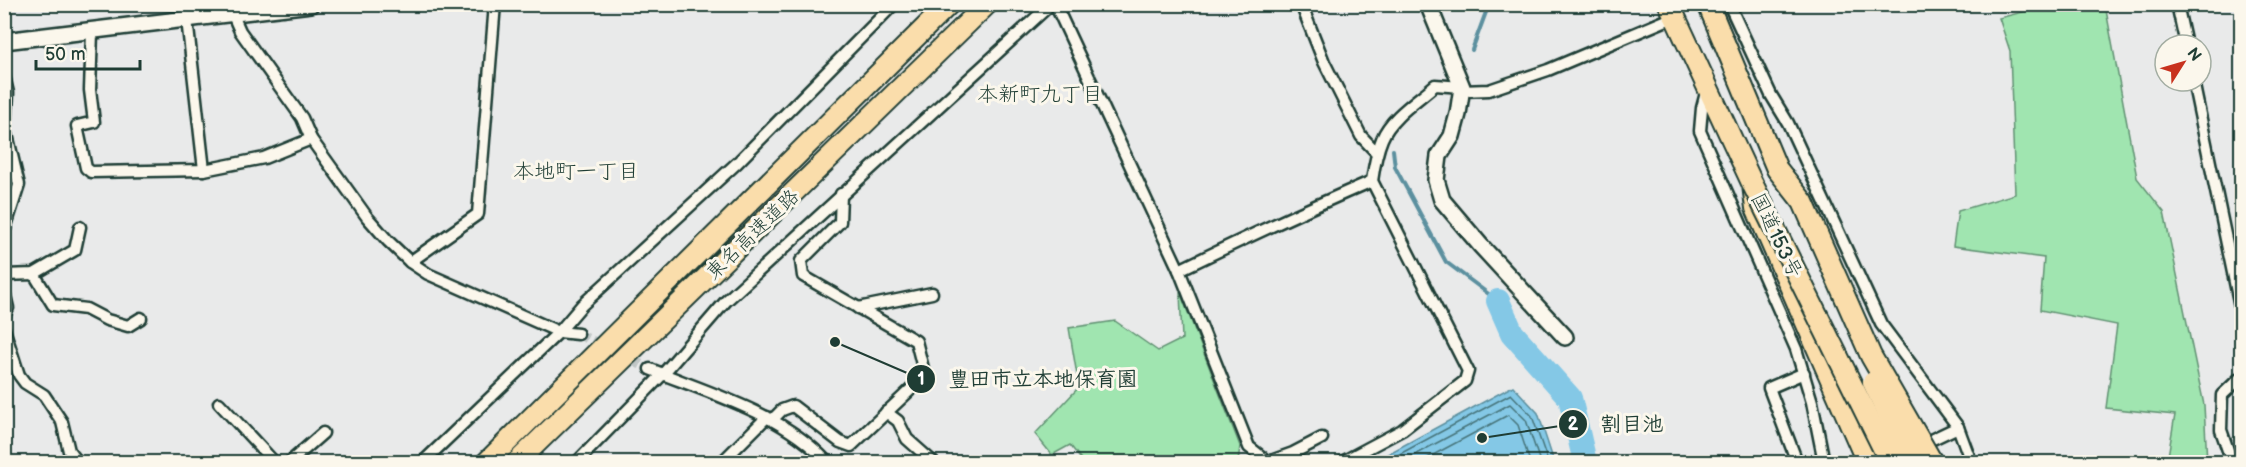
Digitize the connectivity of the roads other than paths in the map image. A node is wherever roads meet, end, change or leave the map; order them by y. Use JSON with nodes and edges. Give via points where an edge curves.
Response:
{"nodes":[{"id":1,"x":310,"y":4,"type":"edge"},
{"id":2,"x":495,"y":4,"type":"edge"},
{"id":3,"x":894,"y":4,"type":"edge"},
{"id":4,"x":948,"y":4,"type":"edge"},
{"id":5,"x":987,"y":4,"type":"edge"},
{"id":6,"x":1053,"y":4,"type":"edge"},
{"id":7,"x":1301,"y":4,"type":"edge"},
{"id":8,"x":1428,"y":4,"type":"edge"},
{"id":9,"x":1708,"y":4,"type":"edge"},
{"id":10,"x":1729,"y":4,"type":"edge"},
{"id":11,"x":2177,"y":4,"type":"edge"},
{"id":12,"x":263,"y":7,"type":"edge"},
{"id":13,"x":1671,"y":11,"type":"edge"},
{"id":14,"x":233,"y":15,"type":"junction"},
{"id":15,"x":187,"y":19,"type":"junction"},
{"id":16,"x":92,"y":32,"type":"junction"},
{"id":17,"x":2183,"y":33,"type":"edge"},
{"id":18,"x":4,"y":41,"type":"edge"},
{"id":19,"x":4,"y":76,"type":"edge"},
{"id":20,"x":1462,"y":89,"type":"junction"},
{"id":21,"x":1707,"y":89,"type":"junction"},
{"id":22,"x":2195,"y":93,"type":"edge"},
{"id":23,"x":5,"y":130,"type":"edge"},
{"id":24,"x":311,"y":139,"type":"junction"},
{"id":25,"x":1377,"y":153,"type":"junction"},
{"id":26,"x":1777,"y":169,"type":"junction"},
{"id":27,"x":204,"y":170,"type":"junction"},
{"id":28,"x":1372,"y":181,"type":"junction"},
{"id":29,"x":1752,"y":185,"type":"junction"},
{"id":30,"x":841,"y":194,"type":"junction"},
{"id":31,"x":80,"y":227,"type":"dead end"},
{"id":32,"x":4,"y":232,"type":"edge"},
{"id":33,"x":410,"y":262,"type":"junction"},
{"id":34,"x":1179,"y":270,"type":"junction"},
{"id":35,"x":34,"y":274,"type":"junction"},
{"id":36,"x":711,"y":274,"type":"junction"},
{"id":37,"x":4,"y":275,"type":"edge"},
{"id":38,"x":4,"y":291,"type":"edge"},
{"id":39,"x":932,"y":293,"type":"dead end"},
{"id":40,"x":858,"y":308,"type":"junction"},
{"id":41,"x":4,"y":316,"type":"edge"},
{"id":42,"x":2241,"y":316,"type":"edge"},
{"id":43,"x":141,"y":318,"type":"dead end"},
{"id":44,"x":4,"y":328,"type":"edge"},
{"id":45,"x":559,"y":332,"type":"junction"},
{"id":46,"x":578,"y":334,"type":"tunnel mouth"},
{"id":47,"x":1565,"y":338,"type":"dead end"},
{"id":48,"x":650,"y":369,"type":"tunnel mouth"},
{"id":49,"x":1804,"y":373,"type":"junction"},
{"id":50,"x":663,"y":374,"type":"junction"},
{"id":51,"x":2241,"y":376,"type":"edge"},
{"id":52,"x":219,"y":403,"type":"dead end"},
{"id":53,"x":886,"y":412,"type":"junction"},
{"id":54,"x":769,"y":418,"type":"junction"},
{"id":55,"x":1958,"y":427,"type":"junction"},
{"id":56,"x":322,"y":434,"type":"dead end"},
{"id":57,"x":1322,"y":438,"type":"dead end"},
{"id":58,"x":78,"y":462,"type":"edge"},
{"id":59,"x":274,"y":462,"type":"edge"},
{"id":60,"x":290,"y":462,"type":"edge"},
{"id":61,"x":423,"y":462,"type":"edge"},
{"id":62,"x":487,"y":462,"type":"edge"},
{"id":63,"x":517,"y":462,"type":"edge"},
{"id":64,"x":534,"y":462,"type":"edge"},
{"id":65,"x":577,"y":462,"type":"edge"},
{"id":66,"x":722,"y":462,"type":"edge"},
{"id":67,"x":827,"y":462,"type":"edge"},
{"id":68,"x":933,"y":462,"type":"edge"},
{"id":69,"x":1342,"y":462,"type":"edge"},
{"id":70,"x":1797,"y":462,"type":"edge"},
{"id":71,"x":1824,"y":462,"type":"edge"},
{"id":72,"x":1867,"y":462,"type":"edge"},
{"id":73,"x":1882,"y":462,"type":"edge"},
{"id":74,"x":1890,"y":462,"type":"edge"},
{"id":75,"x":1910,"y":462,"type":"edge"},
{"id":76,"x":1932,"y":462,"type":"edge"},
{"id":77,"x":1971,"y":462,"type":"edge"},
{"id":78,"x":2232,"y":462,"type":"edge"}],
"edges":[{"from":1,"to":12,"type":"street"},
{"from":2,"to":33,"type":"street","via":[[478,214]]},
{"from":3,"to":45,"type":"street","via":[[737,164],[582,305]]},
{"from":4,"to":62,"type":"highway","name":"東名高速道路"},
{"from":5,"to":36,"type":"highway","name":"東名高速道路"},
{"from":6,"to":30,"type":"street"},
{"from":6,"to":34,"type":"street"},
{"from":7,"to":25,"type":"street","via":[[1324,62],[1361,136]]},
{"from":8,"to":20,"type":"street"},
{"from":9,"to":26,"type":"highway","name":"国道153号"},
{"from":10,"to":55,"type":"street","via":[[1881,324]]},
{"from":11,"to":17,"type":"street"},
{"from":12,"to":14,"type":"street"},
{"from":13,"to":20,"type":"street","via":[[1548,70],[1489,90]]},
{"from":13,"to":21,"type":"highway","name":"国道153号"},
{"from":14,"to":15,"type":"street"},
{"from":14,"to":24,"type":"street","via":[[246,40],[302,118]]},
{"from":15,"to":16,"type":"street"},
{"from":15,"to":27,"type":"street"},
{"from":16,"to":18,"type":"street"},
{"from":16,"to":27,"type":"street","via":[[90,90],[94,122],[77,126],[86,168],[91,172]]},
{"from":19,"to":23,"type":"street","via":[[8,93]]},
{"from":20,"to":25,"type":"street","via":[[1435,85],[1396,119]]},
{"from":20,"to":47,"type":"street","via":[[1452,136],[1439,156],[1436,180],[1442,200]]},
{"from":21,"to":29,"type":"highway","name":"国道153号"},
{"from":21,"to":49,"type":"street","via":[[1700,131]]},
{"from":22,"to":42,"type":"street"},
{"from":23,"to":32,"type":"street","via":[[19,185]]},
{"from":24,"to":27,"type":"street","via":[[264,158]]},
{"from":24,"to":33,"type":"street","via":[[367,217]]},
{"from":25,"to":28,"type":"street"},
{"from":26,"to":75,"type":"highway","name":"国道153号","bridge":true},
{"from":26,"to":76,"type":"highway","bridge":true,"via":[[1803,202],[1871,356]]},
{"from":28,"to":34,"type":"street"},
{"from":28,"to":69,"type":"street","via":[[1468,371],[1465,381],[1402,430]]},
{"from":29,"to":72,"type":"highway","via":[[1756,208]]},
{"from":29,"to":74,"type":"highway","name":"国道153号","bridge":true},
{"from":30,"to":40,"type":"street","via":[[840,222],[801,261],[803,276]]},
{"from":30,"to":50,"type":"street","via":[[726,301]]},
{"from":31,"to":35,"type":"street","via":[[75,250]]},
{"from":33,"to":45,"type":"street","via":[[438,279]]},
{"from":34,"to":57,"type":"street","via":[[1249,447],[1268,462]]},
{"from":35,"to":37,"type":"street"},
{"from":35,"to":43,"type":"street","via":[[52,305],[86,309],[128,326]]},
{"from":36,"to":63,"type":"highway","name":"東名高速道路"},
{"from":36,"to":64,"type":"highway"},
{"from":38,"to":41,"type":"street","via":[[8,308]]},
{"from":39,"to":40,"type":"street"},
{"from":40,"to":53,"type":"street","via":[[916,341],[925,375]]},
{"from":44,"to":58,"type":"street","via":[[19,375],[44,395],[62,423],[69,451]]},
{"from":45,"to":46,"type":"street"},
{"from":45,"to":61,"type":"street"},
{"from":48,"to":50,"type":"street"},
{"from":49,"to":70,"type":"street","via":[[1768,388]]},
{"from":49,"to":71,"type":"street"},
{"from":50,"to":54,"type":"street"},
{"from":50,"to":65,"type":"street"},
{"from":51,"to":78,"type":"street","via":[[2222,395],[2221,430]]},
{"from":52,"to":59,"type":"street"},
{"from":53,"to":54,"type":"street","via":[[851,446],[793,406]]},
{"from":53,"to":68,"type":"street","via":[[898,421],[907,439]]},
{"from":54,"to":66,"type":"street"},
{"from":54,"to":67,"type":"street","via":[[794,432]]},
{"from":55,"to":73,"type":"street"},
{"from":55,"to":77,"type":"street"},
{"from":56,"to":60,"type":"street"}]}
